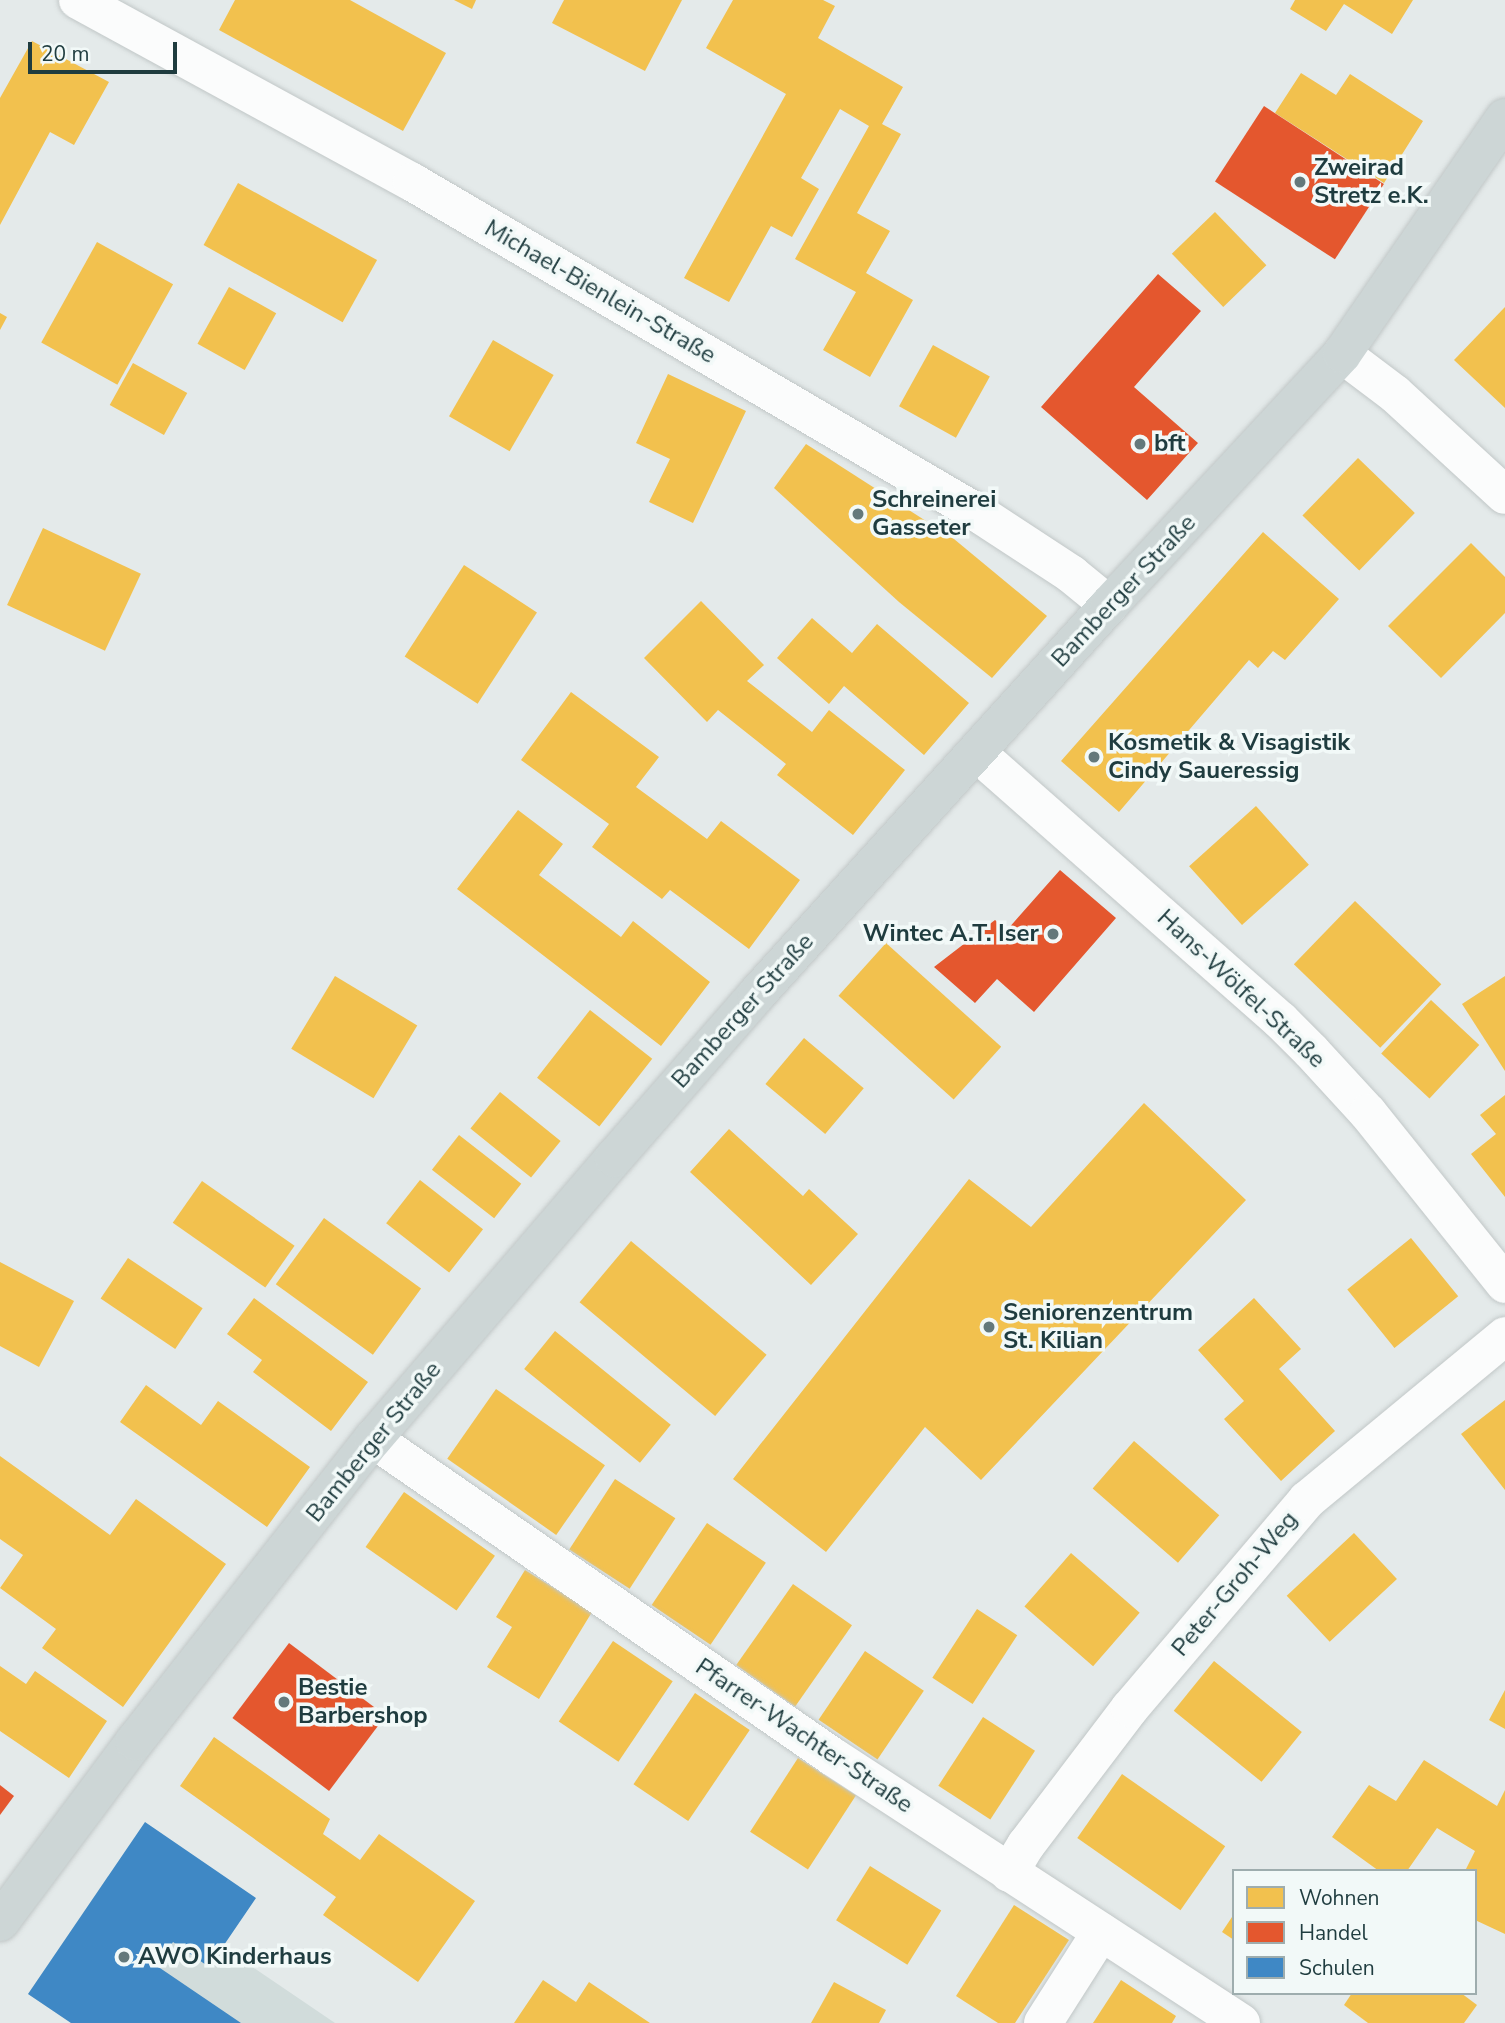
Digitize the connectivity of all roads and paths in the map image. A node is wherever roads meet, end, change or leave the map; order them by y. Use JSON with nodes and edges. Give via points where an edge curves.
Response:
{"nodes":[{"id":1,"x":78,"y":0,"type":"edge"},
{"id":2,"x":1505,"y":118,"type":"edge"},
{"id":3,"x":1342,"y":354,"type":"junction"},
{"id":4,"x":1505,"y":495,"type":"edge"},
{"id":5,"x":1109,"y":605,"type":"junction"},
{"id":6,"x":977,"y":753,"type":"junction"},
{"id":7,"x":1505,"y":1283,"type":"edge"},
{"id":8,"x":1505,"y":1336,"type":"edge"},
{"id":9,"x":373,"y":1439,"type":"junction"},
{"id":10,"x":1009,"y":1873,"type":"junction"},
{"id":11,"x":0,"y":1922,"type":"edge"},
{"id":12,"x":1101,"y":1932,"type":"junction"},
{"id":13,"x":1226,"y":2018,"type":"edge"},
{"id":14,"x":1043,"y":2023,"type":"edge"}],
"edges":[{"from":1,"to":5,"type":"street","name":"Michael-Bienlein-Straße","via":[[412,182],[922,480],[1071,574]]},
{"from":2,"to":3,"type":"main road","name":"Bamberger Straße"},
{"from":3,"to":4,"type":"street","via":[[1395,394]]},
{"from":3,"to":5,"type":"main road","name":"Bamberger Straße"},
{"from":5,"to":6,"type":"main road","name":"Bamberger Straße"},
{"from":6,"to":7,"type":"street","name":"Hans-Wölfel-Straße","via":[[1311,1051],[1368,1113]]},
{"from":6,"to":9,"type":"main road","name":"Bamberger Straße","via":[[739,1014]]},
{"from":8,"to":10,"type":"street","name":"Peter-Groh-Weg","via":[[1307,1500],[1130,1708]]},
{"from":9,"to":10,"type":"street","name":"Pfarrer-Wachter-Straße"},
{"from":9,"to":11,"type":"main road","name":"Bamberger Straße","via":[[135,1741]]},
{"from":10,"to":12,"type":"street","name":"Pfarrer-Wachter-Straße"},
{"from":12,"to":13,"type":"street","name":"Pfarrer-Wachter-Straße"},
{"from":12,"to":14,"type":"street"}]}
